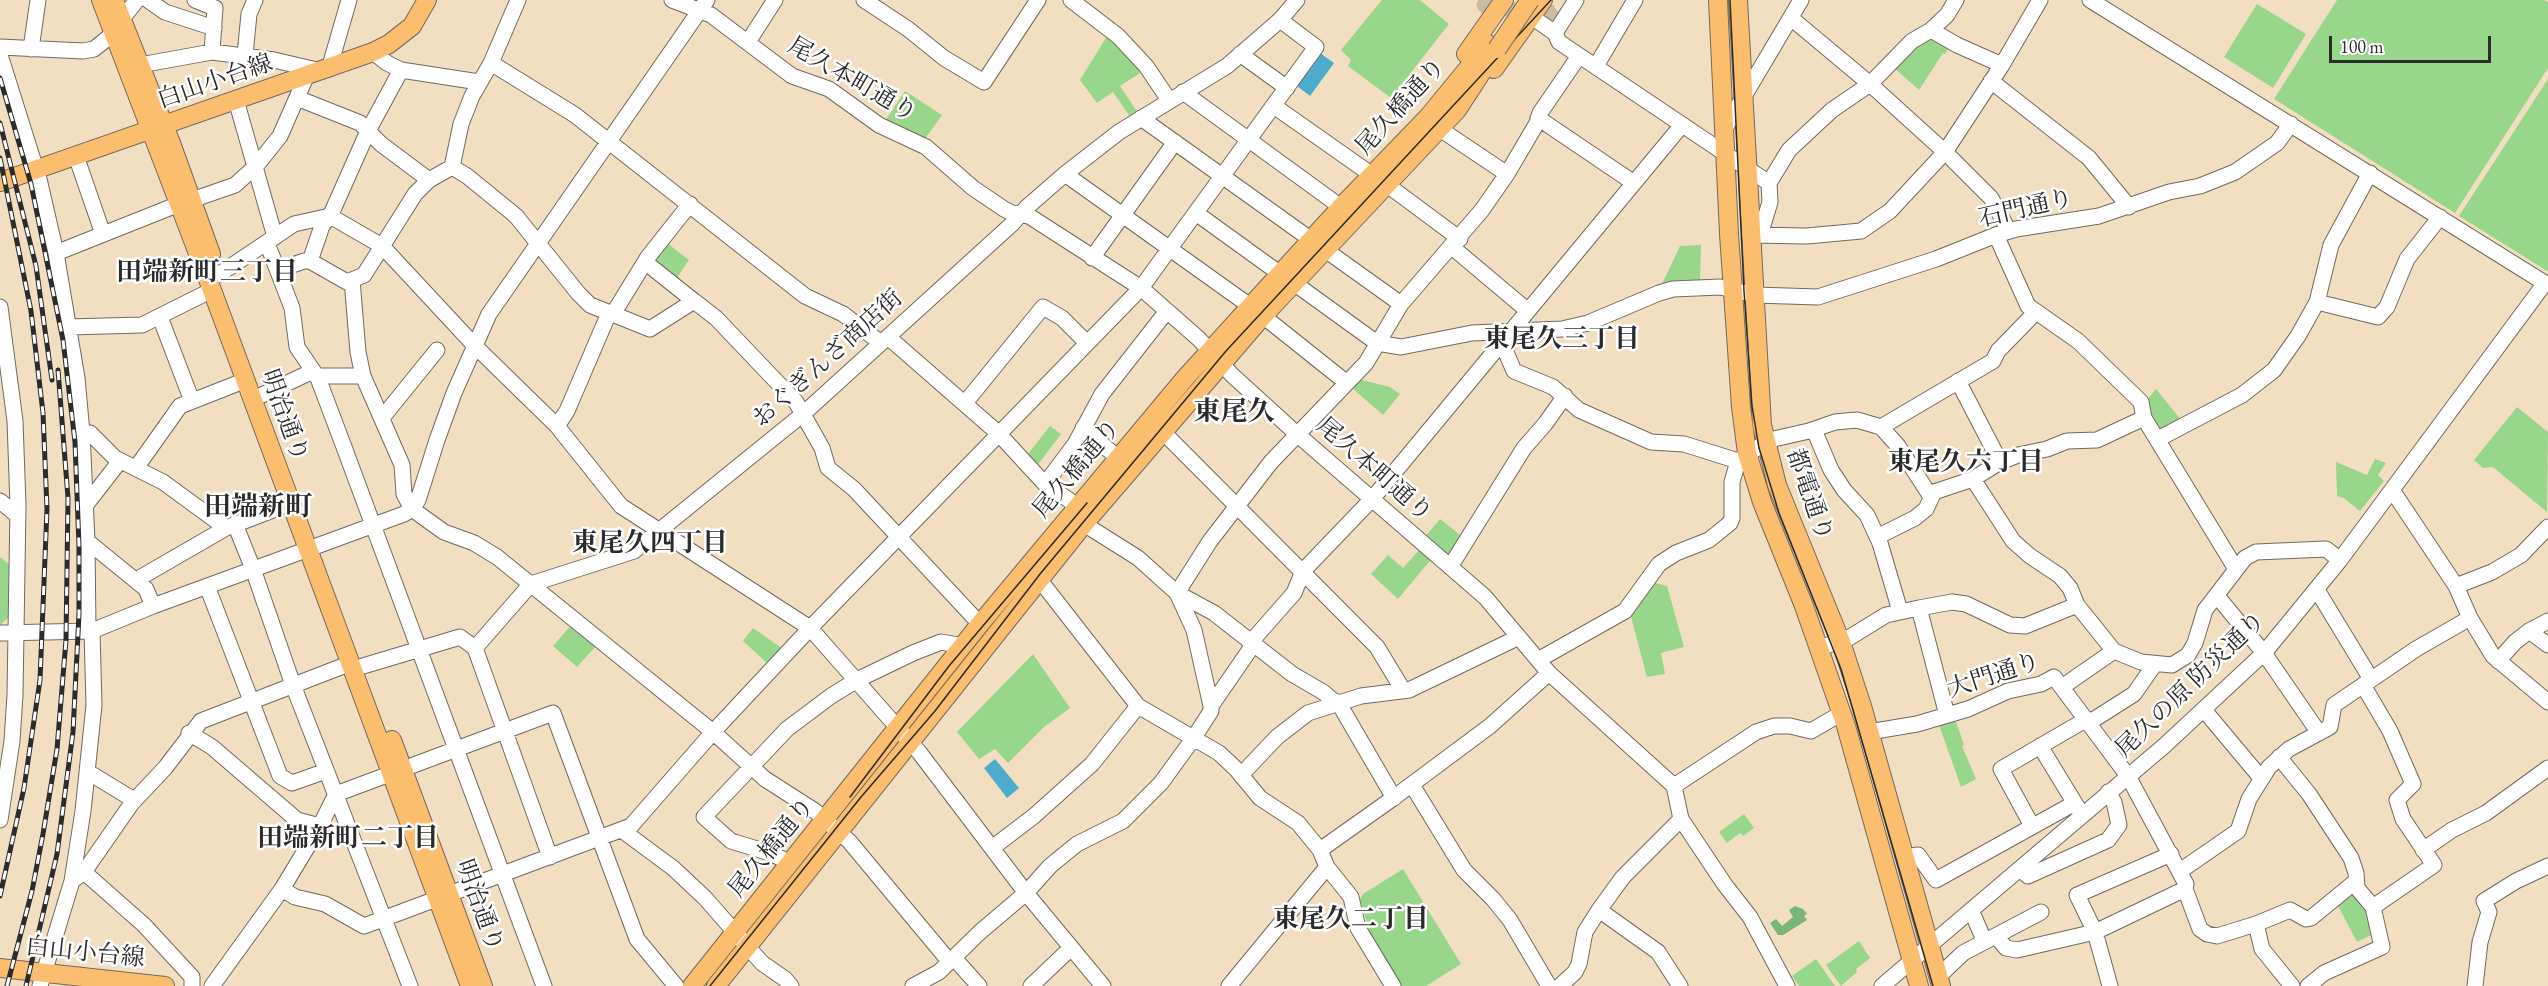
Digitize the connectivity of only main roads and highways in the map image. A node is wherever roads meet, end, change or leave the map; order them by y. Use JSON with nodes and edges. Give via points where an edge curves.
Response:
{"nodes":[{"id":1,"x":101,"y":0,"type":"edge"},
{"id":2,"x":114,"y":0,"type":"edge"},
{"id":3,"x":427,"y":0,"type":"edge"},
{"id":4,"x":1504,"y":0,"type":"edge"},
{"id":5,"x":1518,"y":0,"type":"edge"},
{"id":6,"x":1543,"y":0,"type":"edge"},
{"id":7,"x":1718,"y":0,"type":"edge"},
{"id":8,"x":1738,"y":0,"type":"edge"},
{"id":9,"x":1531,"y":9,"type":"edge"},
{"id":10,"x":118,"y":26,"type":"junction"},
{"id":11,"x":1492,"y":46,"type":"junction"},
{"id":12,"x":1457,"y":110,"type":"junction"},
{"id":13,"x":1434,"y":123,"type":"junction"},
{"id":14,"x":157,"y":127,"type":"junction"},
{"id":15,"x":1379,"y":180,"type":"junction"},
{"id":16,"x":0,"y":182,"type":"edge"},
{"id":17,"x":1318,"y":245,"type":"junction"},
{"id":18,"x":215,"y":283,"type":"junction"},
{"id":19,"x":1215,"y":357,"type":"junction"},
{"id":20,"x":1080,"y":516,"type":"junction"},
{"id":21,"x":314,"y":546,"type":"junction"},
{"id":22,"x":442,"y":897,"type":"junction"},
{"id":23,"x":0,"y":968,"type":"edge"},
{"id":24,"x":42,"y":979,"type":"edge"},
{"id":25,"x":1940,"y":981,"type":"edge"},
{"id":26,"x":98,"y":982,"type":"edge"},
{"id":27,"x":165,"y":986,"type":"edge"},
{"id":28,"x":470,"y":986,"type":"edge"},
{"id":29,"x":483,"y":986,"type":"edge"},
{"id":30,"x":692,"y":986,"type":"edge"},
{"id":31,"x":716,"y":986,"type":"edge"},
{"id":32,"x":1919,"y":986,"type":"edge"}],
"edges":[{"from":1,"to":10,"type":"main road","name":"明治通り"},
{"from":2,"to":10,"type":"main road","name":"明治通り"},
{"from":3,"to":14,"type":"main road","name":"白山小台線","via":[[412,26],[373,52]]},
{"from":4,"to":13,"type":"main road","via":[[1447,80]]},
{"from":5,"to":11,"type":"main road","name":"尾久橋通り"},
{"from":6,"to":9,"type":"main road"},
{"from":7,"to":32,"type":"main road","name":"都電通り","via":[[1743,458],[1843,716]]},
{"from":8,"to":25,"type":"main road","name":"都電通り","via":[[1746,168],[1755,235],[1760,399],[1766,441],[1785,507],[1841,642],[1864,713]]},
{"from":9,"to":11,"type":"main road","name":"尾久橋通り","bridge":true},
{"from":9,"to":12,"type":"main road","via":[[1473,99]]},
{"from":10,"to":14,"type":"main road","name":"明治通り"},
{"from":10,"to":14,"type":"main road","name":"明治通り","via":[[140,65]]},
{"from":11,"to":12,"type":"main road","name":"尾久橋通り"},
{"from":11,"to":13,"type":"main road","name":"尾久橋通り"},
{"from":12,"to":13,"type":"main road","name":"尾久橋通り"},
{"from":13,"to":15,"type":"main road","name":"尾久橋通り"},
{"from":14,"to":16,"type":"main road","name":"白山小台線"},
{"from":14,"to":18,"type":"main road","name":"明治通り"},
{"from":15,"to":17,"type":"main road","name":"尾久橋通り"},
{"from":15,"to":17,"type":"main road","name":"尾久橋通り","via":[[1341,207]]},
{"from":17,"to":19,"type":"main road","name":"尾久橋通り"},
{"from":18,"to":21,"type":"main road","name":"明治通り","via":[[262,395]]},
{"from":18,"to":21,"type":"main road","name":"明治通り","via":[[291,503]]},
{"from":19,"to":20,"type":"main road","name":"尾久橋通り","via":[[1162,431]]},
{"from":19,"to":20,"type":"main road","name":"尾久橋通り","via":[[1118,458]]},
{"from":20,"to":30,"type":"main road","name":"尾久橋通り","via":[[980,624]]},
{"from":20,"to":31,"type":"main road","name":"尾久橋通り","via":[[1039,579]]},
{"from":21,"to":22,"type":"main road","name":"明治通り"},
{"from":22,"to":28,"type":"main road","name":"明治通り"},
{"from":22,"to":29,"type":"main road","name":"明治通り"},
{"from":23,"to":24,"type":"main road","name":"白山小台線"},
{"from":24,"to":26,"type":"main road","name":"白山小台線"},
{"from":26,"to":27,"type":"main road","name":"白山小台線"}]}
